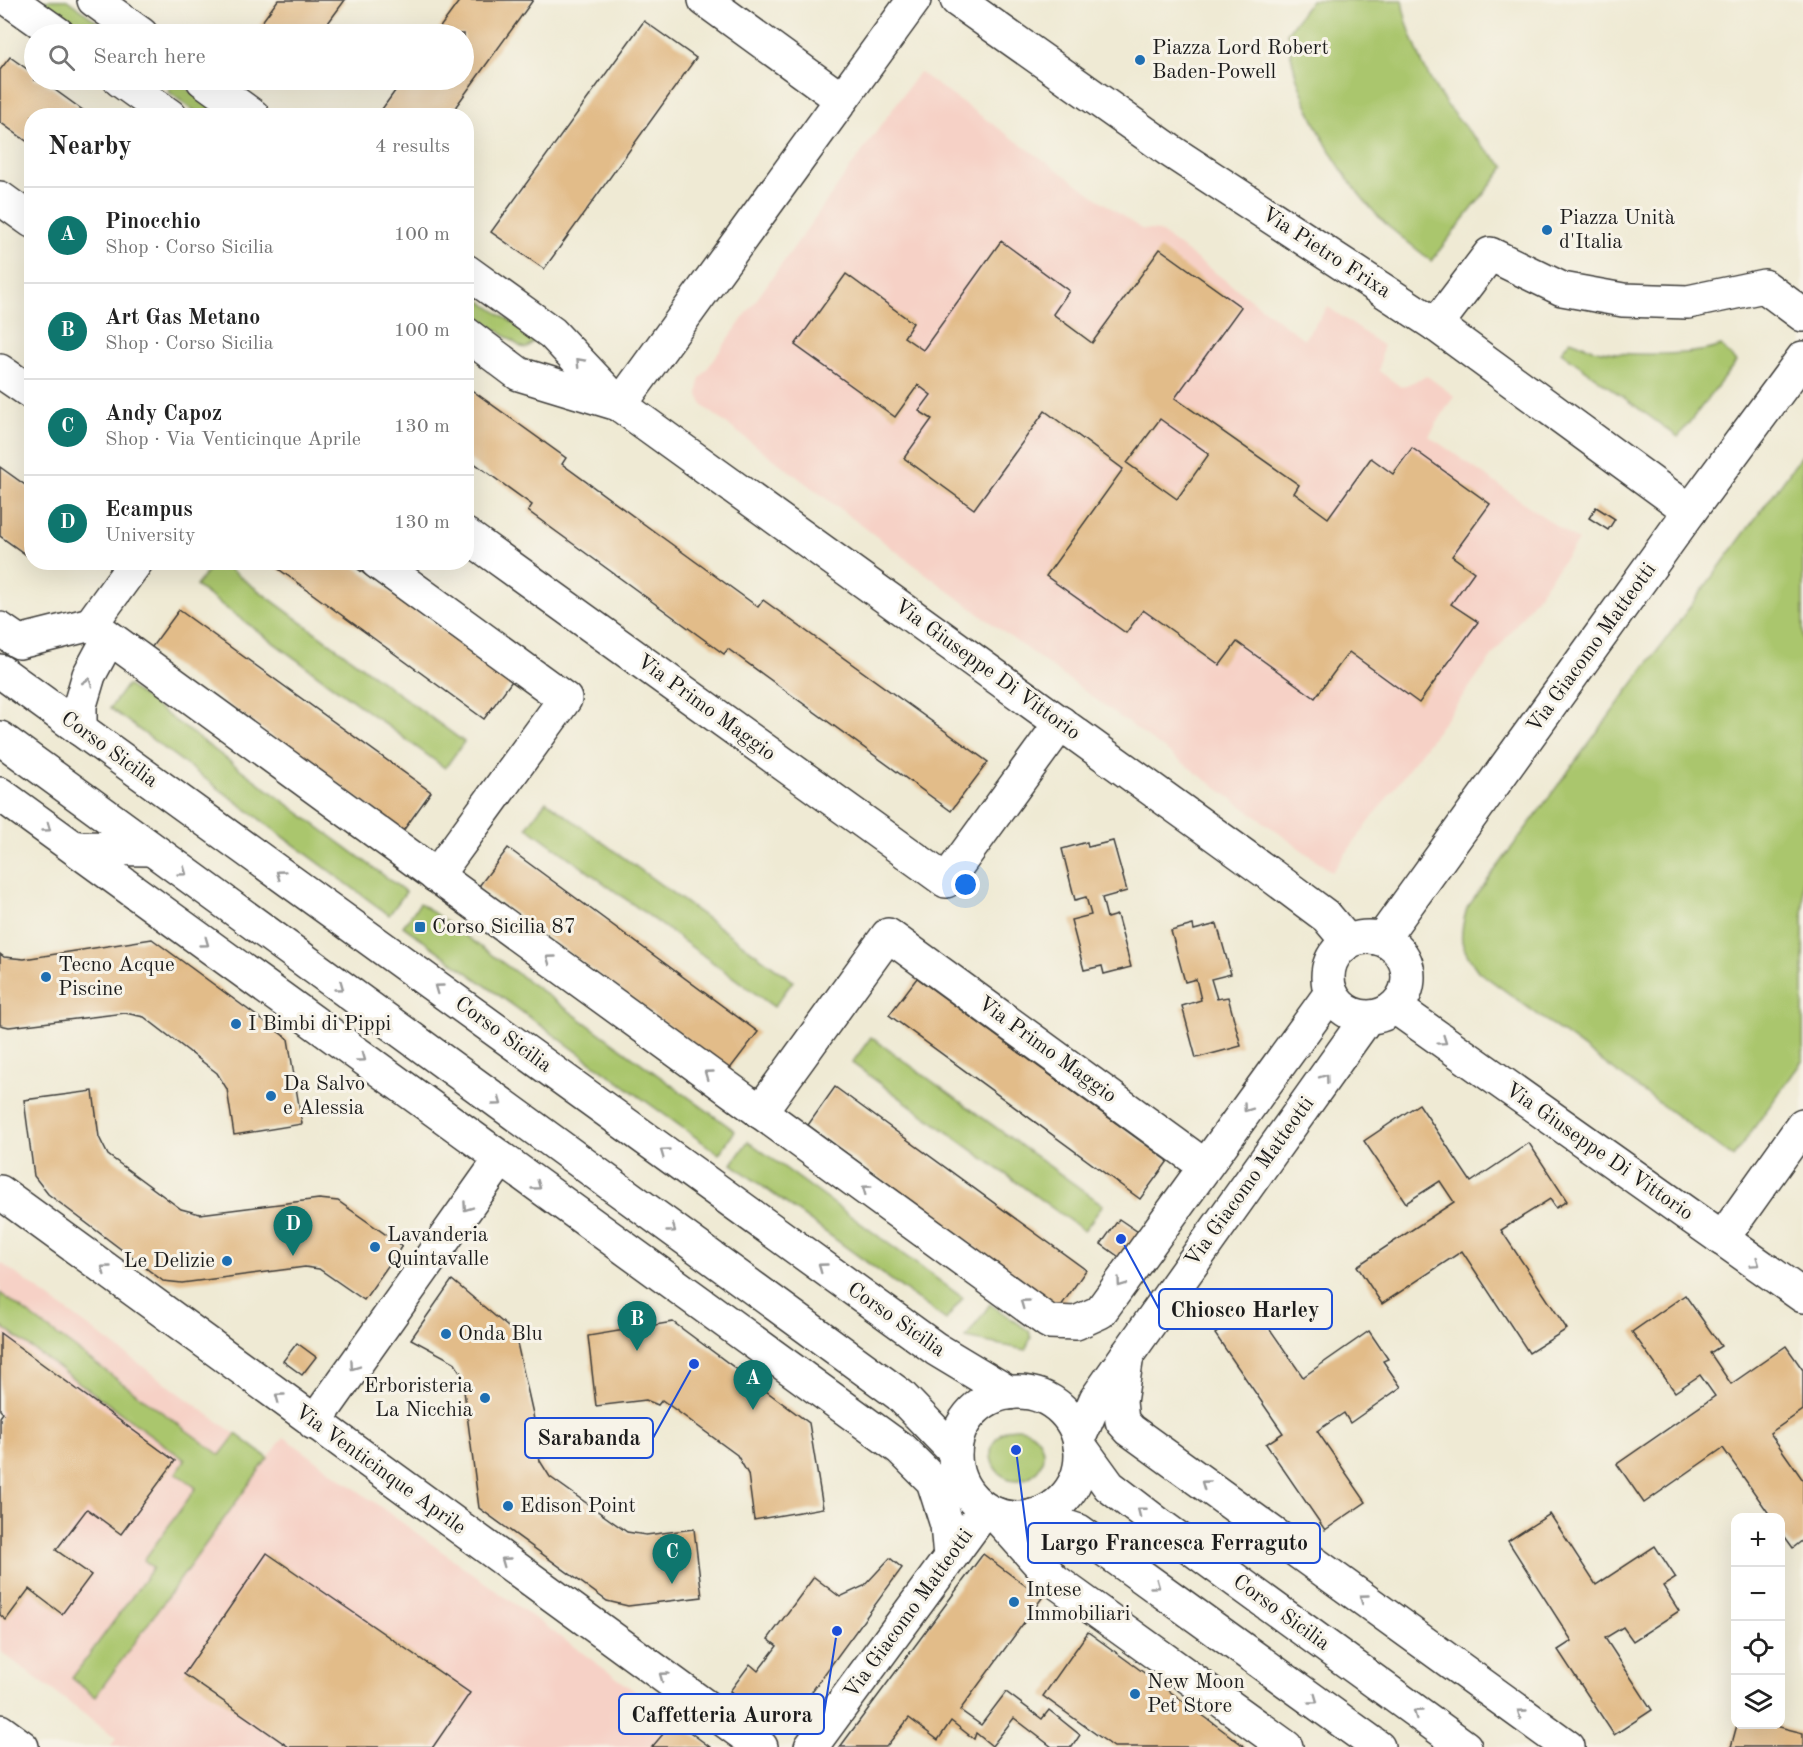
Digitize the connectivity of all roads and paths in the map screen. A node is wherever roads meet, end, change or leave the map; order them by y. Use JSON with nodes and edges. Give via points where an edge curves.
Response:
{"nodes":[{"id":1,"x":10,"y":0,"type":"edge"},
{"id":2,"x":94,"y":0,"type":"edge"},
{"id":3,"x":705,"y":0,"type":"edge"},
{"id":4,"x":914,"y":0,"type":"edge"},
{"id":5,"x":962,"y":1,"type":"edge"},
{"id":6,"x":44,"y":24,"type":"edge"},
{"id":7,"x":127,"y":24,"type":"edge"},
{"id":8,"x":134,"y":90,"type":"edge"},
{"id":9,"x":217,"y":90,"type":"edge"},
{"id":10,"x":841,"y":99,"type":"junction"},
{"id":11,"x":159,"y":108,"type":"edge"},
{"id":12,"x":241,"y":108,"type":"edge"},
{"id":13,"x":0,"y":198,"type":"edge"},
{"id":14,"x":24,"y":215,"type":"edge"},
{"id":15,"x":474,"y":277,"type":"edge"},
{"id":16,"x":1803,"y":315,"type":"edge"},
{"id":17,"x":1436,"y":325,"type":"junction"},
{"id":18,"x":474,"y":340,"type":"edge"},
{"id":19,"x":1803,"y":358,"type":"edge"},
{"id":20,"x":0,"y":371,"type":"edge"},
{"id":21,"x":24,"y":388,"type":"edge"},
{"id":22,"x":620,"y":405,"type":"junction"},
{"id":23,"x":1690,"y":511,"type":"junction"},
{"id":24,"x":474,"y":541,"type":"edge"},
{"id":25,"x":132,"y":570,"type":"edge"},
{"id":26,"x":388,"y":570,"type":"edge"},
{"id":27,"x":0,"y":628,"type":"edge"},
{"id":28,"x":100,"y":631,"type":"junction"},
{"id":29,"x":0,"y":671,"type":"edge"},
{"id":30,"x":1061,"y":723,"type":"junction"},
{"id":31,"x":80,"y":729,"type":"junction"},
{"id":32,"x":0,"y":738,"type":"edge"},
{"id":33,"x":6,"y":809,"type":"edge"},
{"id":34,"x":75,"y":848,"type":"junction"},
{"id":35,"x":151,"y":849,"type":"junction"},
{"id":36,"x":436,"y":876,"type":"junction"},
{"id":37,"x":1382,"y":939,"type":"junction"},
{"id":38,"x":1348,"y":942,"type":"junction"},
{"id":39,"x":1331,"y":993,"type":"junction"},
{"id":40,"x":1381,"y":1013,"type":"junction"},
{"id":41,"x":760,"y":1112,"type":"junction"},
{"id":42,"x":1803,"y":1125,"type":"edge"},
{"id":43,"x":501,"y":1160,"type":"junction"},
{"id":44,"x":1205,"y":1166,"type":"junction"},
{"id":45,"x":0,"y":1192,"type":"edge"},
{"id":46,"x":1722,"y":1239,"type":"junction"},
{"id":47,"x":1803,"y":1296,"type":"edge"},
{"id":48,"x":1127,"y":1355,"type":"junction"},
{"id":49,"x":1009,"y":1393,"type":"junction"},
{"id":50,"x":314,"y":1423,"type":"junction"},
{"id":51,"x":1080,"y":1442,"type":"junction"},
{"id":52,"x":955,"y":1452,"type":"junction"},
{"id":53,"x":990,"y":1512,"type":"junction"},
{"id":54,"x":1033,"y":1516,"type":"junction"},
{"id":55,"x":950,"y":1557,"type":"junction"},
{"id":56,"x":0,"y":1731,"type":"edge"},
{"id":57,"x":22,"y":1747,"type":"edge"},
{"id":58,"x":761,"y":1747,"type":"edge"},
{"id":59,"x":812,"y":1747,"type":"edge"},
{"id":60,"x":1286,"y":1747,"type":"edge"},
{"id":61,"x":1378,"y":1747,"type":"edge"},
{"id":62,"x":1465,"y":1747,"type":"edge"},
{"id":63,"x":1568,"y":1747,"type":"edge"}],
"edges":[{"from":1,"to":6,"type":"street"},
{"from":2,"to":7,"type":"street"},
{"from":3,"to":10,"type":"street"},
{"from":4,"to":10,"type":"street"},
{"from":5,"to":17,"type":"street","name":"Via Pietro Frixa","via":[[1169,150]]},
{"from":8,"to":11,"type":"street"},
{"from":9,"to":12,"type":"street"},
{"from":10,"to":22,"type":"street"},
{"from":13,"to":14,"type":"street"},
{"from":22,"to":15,"type":"street","name":"Via Giuseppe Di Vittorio","one_way":true,"via":[[552,333]]},
{"from":16,"to":17,"type":"street","via":[[1764,286],[1688,302],[1623,300],[1562,289],[1490,254]]},
{"from":17,"to":23,"type":"street","name":"Via Pietro Frixa"},
{"from":18,"to":22,"type":"street","name":"Via Giuseppe Di Vittorio","via":[[519,374]]},
{"from":19,"to":23,"type":"street","name":"Via Giacomo Matteotti"},
{"from":20,"to":21,"type":"street"},
{"from":22,"to":30,"type":"street","name":"Via Giuseppe Di Vittorio"},
{"from":23,"to":37,"type":"street","name":"Via Giacomo Matteotti"},
{"from":24,"to":30,"type":"street","name":"Via Primo Maggio","via":[[946,881]]},
{"from":25,"to":28,"type":"street"},
{"from":26,"to":36,"type":"street","via":[[565,699]]},
{"from":27,"to":28,"type":"street","via":[[19,642]]},
{"from":31,"to":28,"type":"street","one_way":true,"via":[[80,705]]},
{"from":28,"to":36,"type":"street"},
{"from":29,"to":31,"type":"street","name":"Corso Sicilia"},
{"from":30,"to":38,"type":"street","name":"Via Giuseppe Di Vittorio","via":[[1327,917]]},
{"from":49,"to":31,"type":"street","name":"Corso Sicilia","one_way":true,"via":[[936,1349]]},
{"from":32,"to":35,"type":"street"},
{"from":33,"to":34,"type":"street","one_way":true},
{"from":34,"to":35,"type":"street"},
{"from":34,"to":43,"type":"street","one_way":true},
{"from":35,"to":52,"type":"street","one_way":true,"via":[[900,1395]]},
{"from":41,"to":36,"type":"street","one_way":true},
{"from":37,"to":38,"type":"street","via":[[1359,937]]},
{"from":37,"to":40,"type":"street","via":[[1397,949],[1406,963],[1408,987],[1403,998]]},
{"from":38,"to":39,"type":"street","via":[[1332,958],[1328,970]]},
{"from":39,"to":40,"type":"street","via":[[1351,1014]]},
{"from":39,"to":44,"type":"street","one_way":true},
{"from":40,"to":46,"type":"street","name":"Via Giuseppe Di Vittorio","one_way":true},
{"from":48,"to":40,"type":"street","name":"Via Giacomo Matteotti","one_way":true},
{"from":44,"to":41,"type":"street","one_way":true,"via":[[1100,1312],[1076,1323],[1049,1322]]},
{"from":41,"to":44,"type":"street","name":"Via Primo Maggio","via":[[888,935]]},
{"from":42,"to":46,"type":"street"},
{"from":43,"to":50,"type":"street","one_way":true},
{"from":43,"to":55,"type":"street","one_way":true,"via":[[901,1449],[933,1481],[947,1525]]},
{"from":50,"to":45,"type":"street","name":"Via Venticinque Aprile","one_way":true},
{"from":46,"to":47,"type":"street","name":"Via Giuseppe Di Vittorio","one_way":true},
{"from":48,"to":51,"type":"street","name":"Via Giacomo Matteotti","via":[[1096,1399]]},
{"from":63,"to":48,"type":"street","one_way":true,"via":[[1130,1430],[1122,1421],[1120,1402]]},
{"from":49,"to":51,"type":"street","via":[[1031,1394],[1053,1402],[1069,1418]]},
{"from":49,"to":52,"type":"street","via":[[989,1399],[972,1413],[960,1431]]},
{"from":58,"to":50,"type":"street","name":"Via Venticinque Aprile","one_way":true},
{"from":51,"to":54,"type":"street","via":[[1079,1469],[1071,1490],[1054,1507]]},
{"from":62,"to":51,"type":"street","name":"Corso Sicilia","one_way":true,"via":[[1109,1486]]},
{"from":52,"to":53,"type":"street","via":[[957,1473],[968,1494]]},
{"from":53,"to":54,"type":"street","via":[[1014,1519]]},
{"from":53,"to":55,"type":"street","name":"Via Giacomo Matteotti"},
{"from":53,"to":60,"type":"street","via":[[1054,1580]]},
{"from":54,"to":61,"type":"street","one_way":true,"via":[[1079,1531]]},
{"from":55,"to":59,"type":"street","name":"Via Giacomo Matteotti"},
{"from":56,"to":57,"type":"street"}]}
